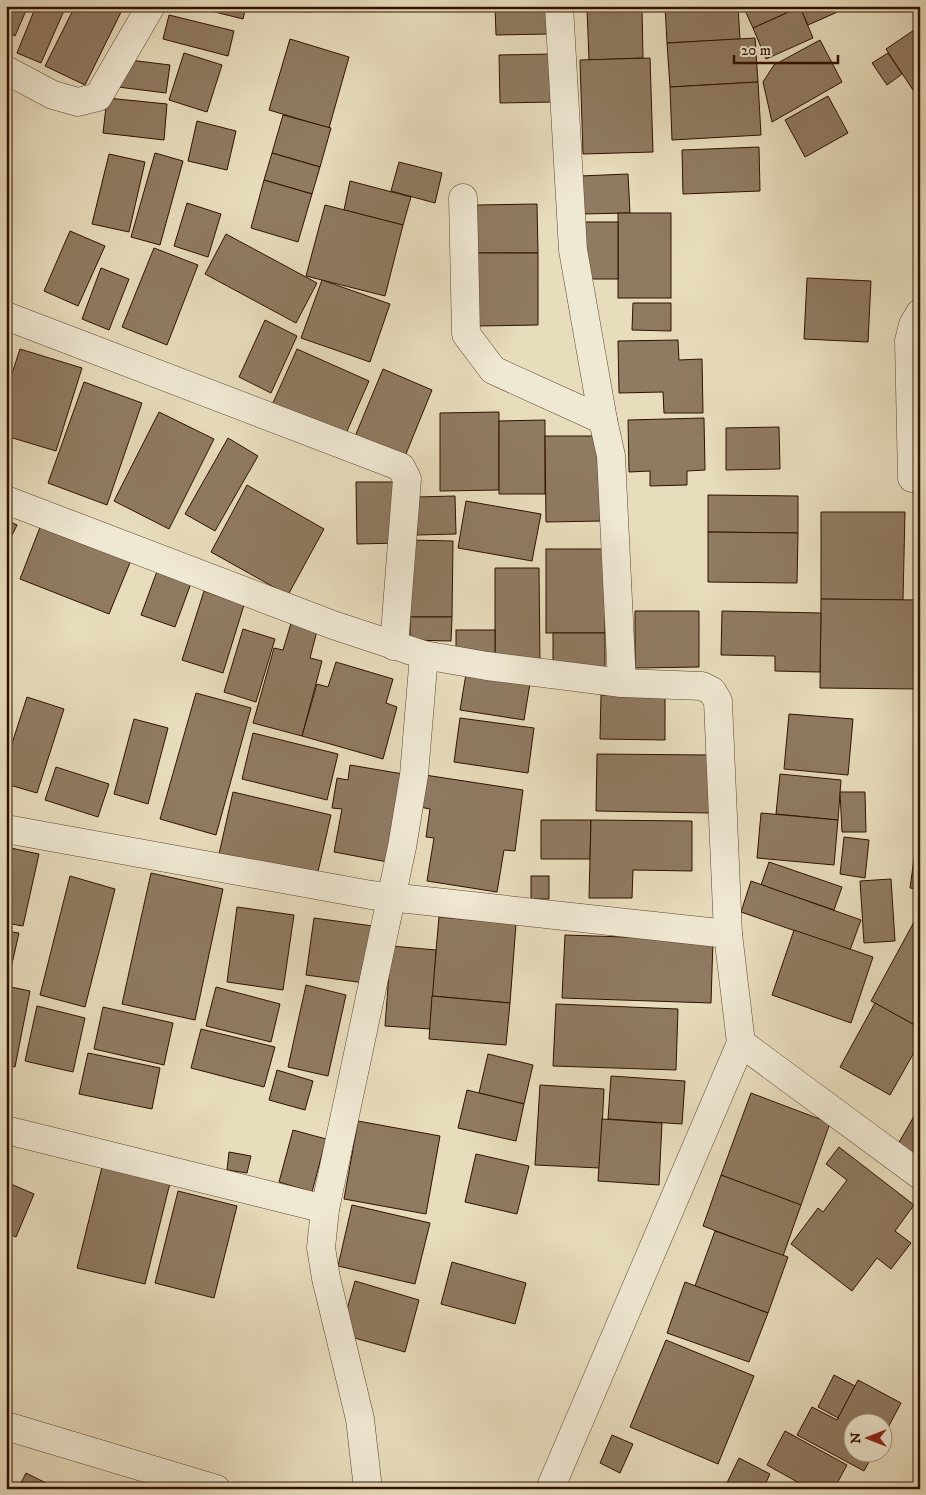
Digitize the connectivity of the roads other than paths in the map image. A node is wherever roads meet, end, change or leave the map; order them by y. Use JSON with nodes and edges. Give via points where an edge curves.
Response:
{"nodes":[{"id":1,"x":151,"y":6,"type":"edge"},
{"id":2,"x":559,"y":6,"type":"edge"},
{"id":3,"x":6,"y":70,"type":"edge"},
{"id":4,"x":463,"y":198,"type":"dead end"},
{"id":5,"x":920,"y":313,"type":"edge"},
{"id":6,"x":6,"y":316,"type":"edge"},
{"id":7,"x":603,"y":420,"type":"junction"},
{"id":8,"x":912,"y":478,"type":"dead end"},
{"id":9,"x":6,"y":500,"type":"edge"},
{"id":10,"x":394,"y":646,"type":"junction"},
{"id":11,"x":424,"y":655,"type":"junction"},
{"id":12,"x":622,"y":683,"type":"junction"},
{"id":13,"x":6,"y":829,"type":"edge"},
{"id":14,"x":391,"y":898,"type":"junction"},
{"id":15,"x":728,"y":934,"type":"junction"},
{"id":16,"x":742,"y":1043,"type":"junction"},
{"id":17,"x":6,"y":1130,"type":"edge"},
{"id":18,"x":920,"y":1175,"type":"edge"},
{"id":19,"x":325,"y":1209,"type":"junction"},
{"id":20,"x":6,"y":1426,"type":"edge"},
{"id":21,"x":216,"y":1489,"type":"edge"},
{"id":22,"x":368,"y":1489,"type":"edge"},
{"id":23,"x":550,"y":1489,"type":"edge"}],
"edges":[{"from":1,"to":3,"type":"street","via":[[98,97],[78,102],[53,95]]},
{"from":2,"to":7,"type":"street","via":[[573,250]]},
{"from":4,"to":7,"type":"street","via":[[466,334],[493,370]]},
{"from":5,"to":8,"type":"street","via":[[912,325],[908,341]]},
{"from":6,"to":10,"type":"street","via":[[401,467],[407,479]]},
{"from":7,"to":12,"type":"street","via":[[612,456]]},
{"from":9,"to":10,"type":"street"},
{"from":10,"to":11,"type":"street"},
{"from":11,"to":12,"type":"street"},
{"from":11,"to":14,"type":"street","via":[[414,776]]},
{"from":12,"to":15,"type":"street","via":[[702,686],[712,691],[718,701]]},
{"from":13,"to":14,"type":"street"},
{"from":14,"to":15,"type":"street"},
{"from":14,"to":19,"type":"street"},
{"from":15,"to":16,"type":"street"},
{"from":16,"to":18,"type":"street"},
{"from":16,"to":23,"type":"street"},
{"from":17,"to":19,"type":"street"},
{"from":19,"to":22,"type":"street","via":[[321,1248],[360,1419]]},
{"from":20,"to":21,"type":"street"}]}
